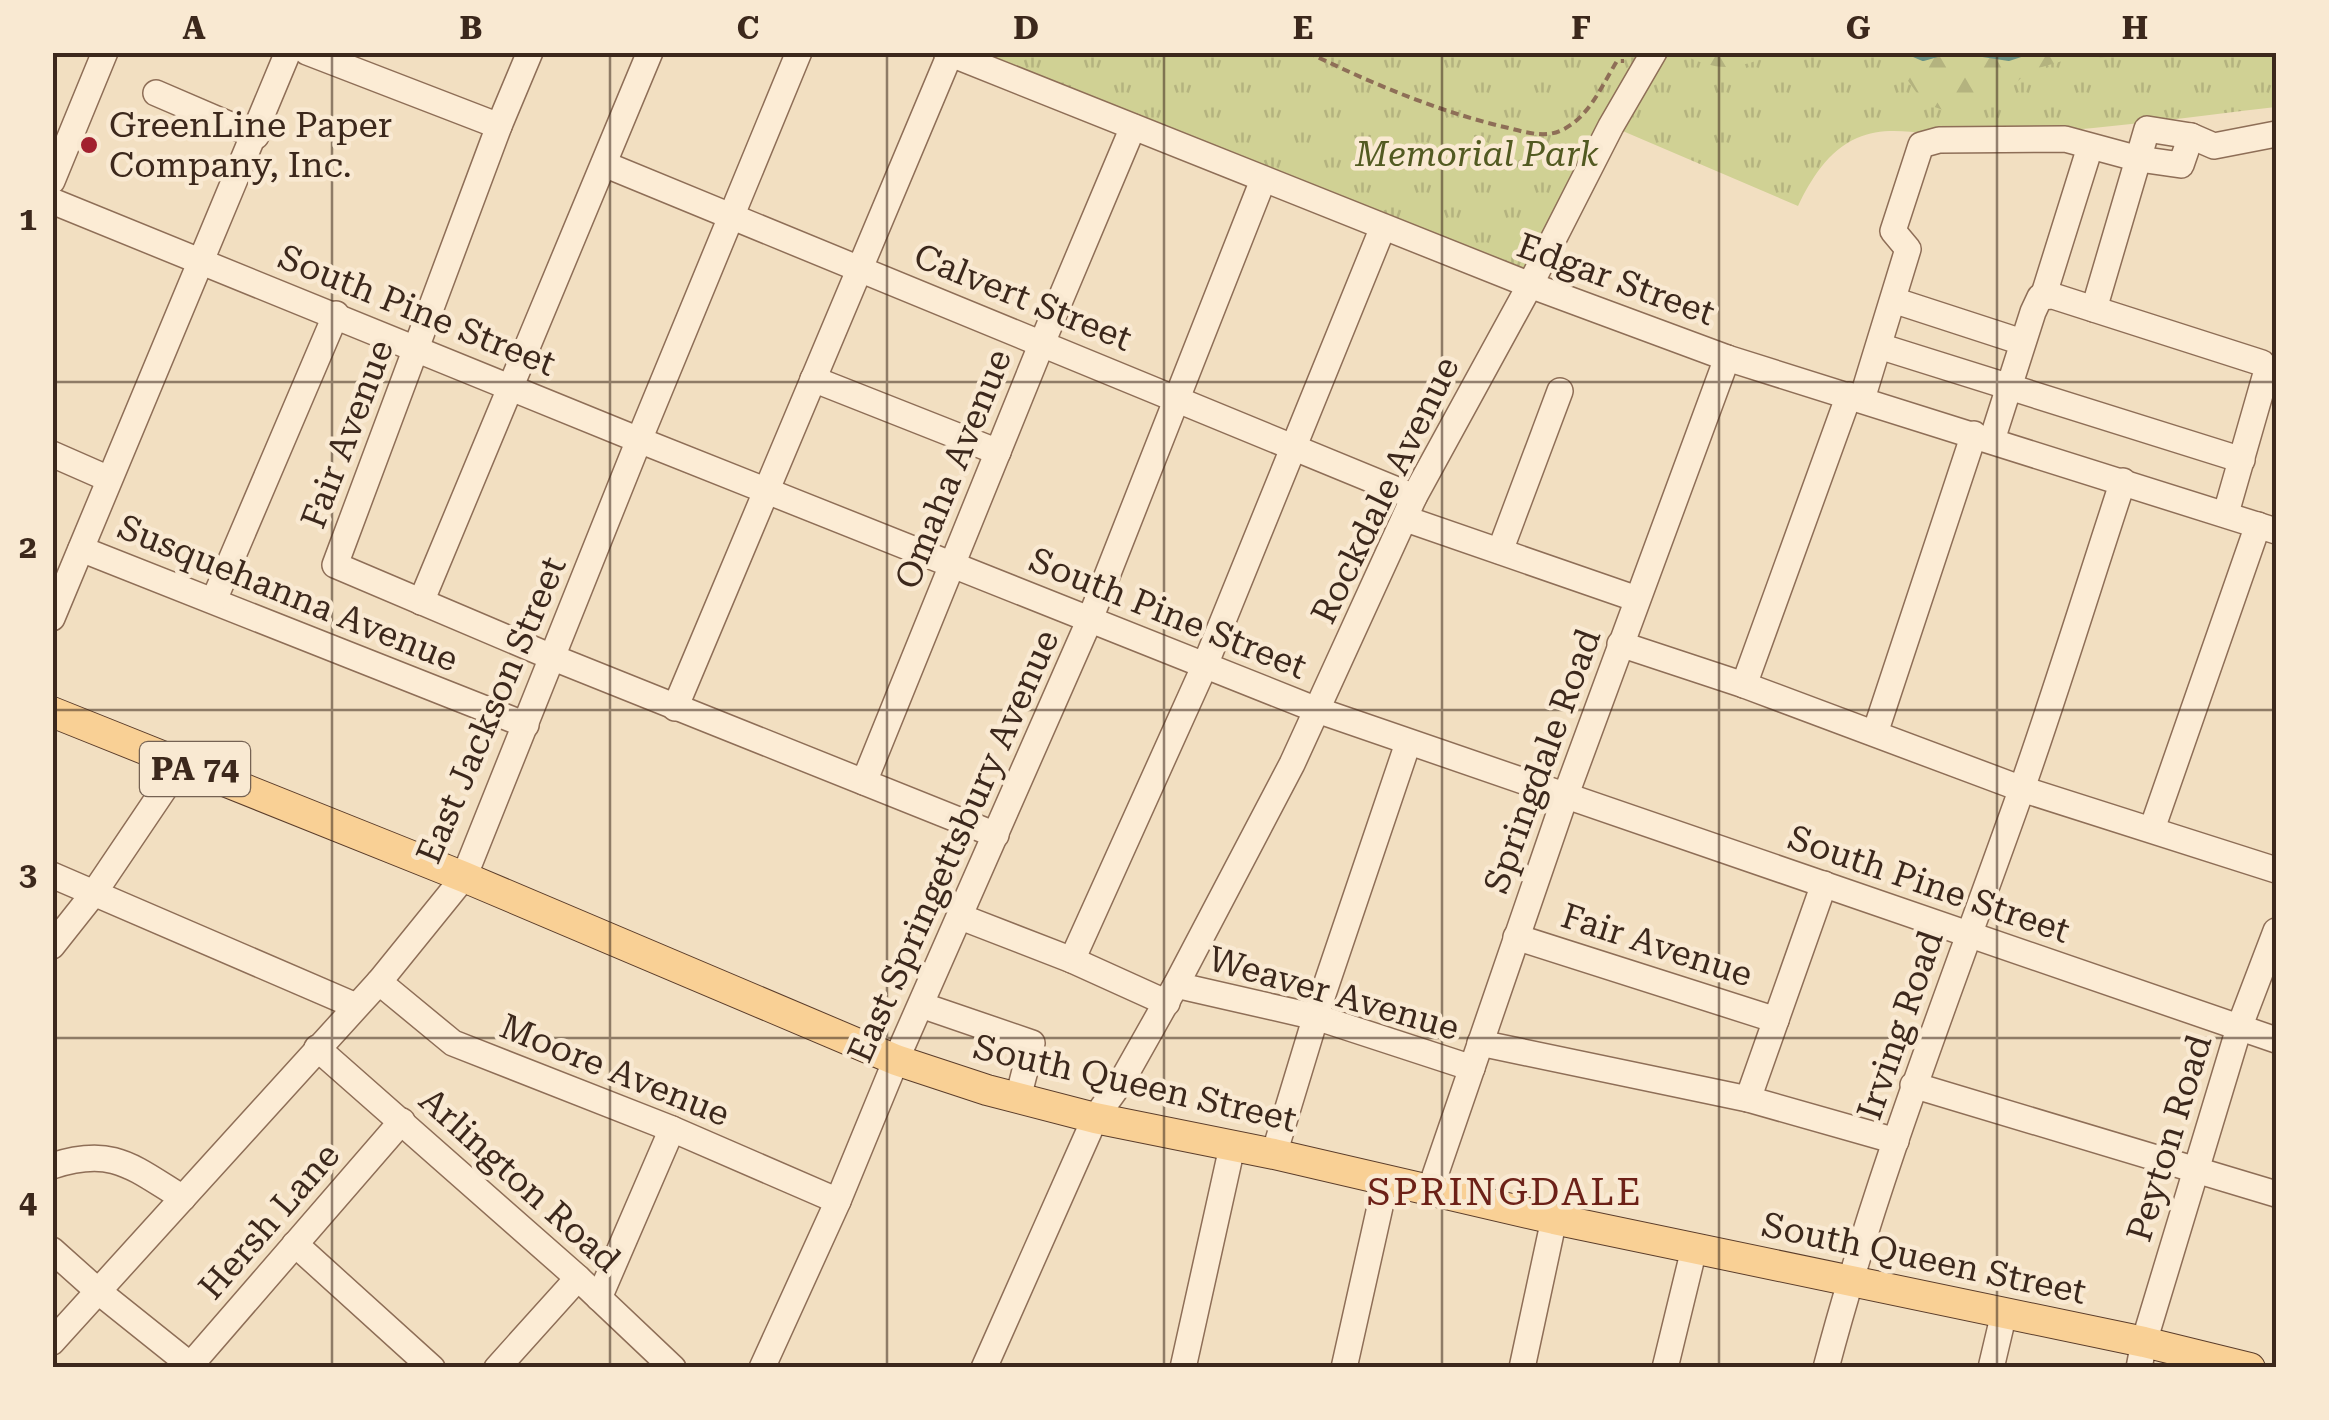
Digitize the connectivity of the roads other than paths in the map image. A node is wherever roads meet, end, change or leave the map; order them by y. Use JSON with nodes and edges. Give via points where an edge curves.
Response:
{"nodes":[{"id":1,"x":105,"y":52,"type":"edge"},
{"id":2,"x":288,"y":52,"type":"edge"},
{"id":3,"x":307,"y":52,"type":"edge"},
{"id":4,"x":530,"y":52,"type":"edge"},
{"id":5,"x":650,"y":52,"type":"edge"},
{"id":6,"x":799,"y":52,"type":"edge"},
{"id":7,"x":948,"y":53,"type":"edge"},
{"id":8,"x":1651,"y":57,"type":"edge"},
{"id":9,"x":156,"y":94,"type":"dead end"},
{"id":10,"x":498,"y":126,"type":"junction"},
{"id":11,"x":1133,"y":127,"type":"junction"},
{"id":12,"x":2276,"y":134,"type":"edge"},
{"id":13,"x":256,"y":136,"type":"junction"},
{"id":14,"x":2090,"y":147,"type":"junction"},
{"id":15,"x":2139,"y":159,"type":"junction"},
{"id":16,"x":604,"y":164,"type":"junction"},
{"id":17,"x":1263,"y":180,"type":"junction"},
{"id":18,"x":52,"y":182,"type":"edge"},
{"id":19,"x":52,"y":200,"type":"edge"},
{"id":20,"x":730,"y":217,"type":"junction"},
{"id":21,"x":1382,"y":227,"type":"junction"},
{"id":22,"x":200,"y":258,"type":"junction"},
{"id":23,"x":858,"y":267,"type":"junction"},
{"id":24,"x":1530,"y":285,"type":"junction"},
{"id":25,"x":2044,"y":294,"type":"junction"},
{"id":26,"x":1893,"y":300,"type":"junction"},
{"id":27,"x":2094,"y":309,"type":"junction"},
{"id":28,"x":336,"y":314,"type":"junction"},
{"id":29,"x":2022,"y":342,"type":"junction"},
{"id":30,"x":1042,"y":343,"type":"junction"},
{"id":31,"x":1879,"y":346,"type":"junction"},
{"id":32,"x":417,"y":348,"type":"junction"},
{"id":33,"x":1727,"y":358,"type":"junction"},
{"id":34,"x":2272,"y":372,"type":"edge"},
{"id":35,"x":813,"y":380,"type":"junction"},
{"id":36,"x":514,"y":387,"type":"junction"},
{"id":37,"x":2010,"y":387,"type":"junction"},
{"id":38,"x":1560,"y":391,"type":"dead end"},
{"id":39,"x":1856,"y":397,"type":"junction"},
{"id":40,"x":1176,"y":398,"type":"junction"},
{"id":41,"x":1983,"y":437,"type":"junction"},
{"id":42,"x":639,"y":440,"type":"junction"},
{"id":43,"x":1293,"y":446,"type":"junction"},
{"id":44,"x":998,"y":452,"type":"junction"},
{"id":45,"x":52,"y":454,"type":"edge"},
{"id":46,"x":2242,"y":460,"type":"junction"},
{"id":47,"x":109,"y":479,"type":"junction"},
{"id":48,"x":2124,"y":481,"type":"junction"},
{"id":49,"x":767,"y":491,"type":"junction"},
{"id":50,"x":1410,"y":508,"type":"junction"},
{"id":51,"x":2226,"y":513,"type":"junction"},
{"id":52,"x":2272,"y":528,"type":"edge"},
{"id":53,"x":81,"y":548,"type":"junction"},
{"id":54,"x":1500,"y":551,"type":"junction"},
{"id":55,"x":952,"y":564,"type":"junction"},
{"id":56,"x":1637,"y":598,"type":"junction"},
{"id":57,"x":214,"y":600,"type":"junction"},
{"id":58,"x":422,"y":602,"type":"junction"},
{"id":59,"x":52,"y":618,"type":"edge"},
{"id":60,"x":1090,"y":619,"type":"junction"},
{"id":61,"x":1620,"y":644,"type":"junction"},
{"id":62,"x":554,"y":658,"type":"junction"},
{"id":63,"x":1204,"y":666,"type":"junction"},
{"id":64,"x":1744,"y":685,"type":"junction"},
{"id":65,"x":675,"y":708,"type":"junction"},
{"id":66,"x":1317,"y":710,"type":"junction"},
{"id":67,"x":52,"y":712,"type":"edge"},
{"id":68,"x":526,"y":725,"type":"junction"},
{"id":69,"x":1875,"y":733,"type":"junction"},
{"id":70,"x":1408,"y":743,"type":"junction"},
{"id":71,"x":181,"y":764,"type":"junction"},
{"id":72,"x":864,"y":782,"type":"junction"},
{"id":73,"x":2022,"y":789,"type":"junction"},
{"id":74,"x":1565,"y":797,"type":"junction"},
{"id":75,"x":2152,"y":829,"type":"junction"},
{"id":76,"x":996,"y":835,"type":"junction"},
{"id":77,"x":2276,"y":870,"type":"edge"},
{"id":78,"x":52,"y":874,"type":"edge"},
{"id":79,"x":464,"y":877,"type":"junction"},
{"id":80,"x":1824,"y":884,"type":"junction"},
{"id":81,"x":94,"y":894,"type":"junction"},
{"id":82,"x":962,"y":917,"type":"junction"},
{"id":83,"x":2276,"y":932,"type":"edge"},
{"id":84,"x":1969,"y":934,"type":"junction"},
{"id":85,"x":1516,"y":937,"type":"junction"},
{"id":86,"x":52,"y":946,"type":"edge"},
{"id":87,"x":1072,"y":960,"type":"junction"},
{"id":88,"x":379,"y":982,"type":"junction"},
{"id":89,"x":1172,"y":994,"type":"junction"},
{"id":90,"x":356,"y":1006,"type":"junction"},
{"id":91,"x":921,"y":1006,"type":"junction"},
{"id":92,"x":1316,"y":1017,"type":"junction"},
{"id":93,"x":1776,"y":1020,"type":"junction"},
{"id":94,"x":2239,"y":1028,"type":"junction"},
{"id":95,"x":2276,"y":1040,"type":"edge"},
{"id":96,"x":317,"y":1048,"type":"junction"},
{"id":97,"x":1476,"y":1056,"type":"junction"},
{"id":98,"x":896,"y":1060,"type":"junction"},
{"id":99,"x":1913,"y":1085,"type":"junction"},
{"id":100,"x":1018,"y":1098,"type":"junction"},
{"id":101,"x":1748,"y":1099,"type":"junction"},
{"id":102,"x":1095,"y":1118,"type":"junction"},
{"id":103,"x":402,"y":1121,"type":"junction"},
{"id":104,"x":672,"y":1130,"type":"junction"},
{"id":105,"x":1896,"y":1141,"type":"junction"},
{"id":106,"x":1232,"y":1147,"type":"junction"},
{"id":107,"x":1274,"y":1154,"type":"junction"},
{"id":108,"x":52,"y":1166,"type":"edge"},
{"id":109,"x":2197,"y":1168,"type":"junction"},
{"id":110,"x":1386,"y":1180,"type":"junction"},
{"id":111,"x":1430,"y":1190,"type":"junction"},
{"id":112,"x":2276,"y":1194,"type":"edge"},
{"id":113,"x":182,"y":1198,"type":"junction"},
{"id":114,"x":838,"y":1201,"type":"junction"},
{"id":115,"x":1554,"y":1219,"type":"junction"},
{"id":116,"x":296,"y":1244,"type":"junction"},
{"id":117,"x":1694,"y":1248,"type":"junction"},
{"id":118,"x":52,"y":1250,"type":"edge"},
{"id":119,"x":578,"y":1278,"type":"junction"},
{"id":120,"x":1849,"y":1282,"type":"junction"},
{"id":121,"x":99,"y":1292,"type":"junction"},
{"id":122,"x":599,"y":1298,"type":"junction"},
{"id":123,"x":2004,"y":1312,"type":"junction"},
{"id":124,"x":52,"y":1342,"type":"edge"},
{"id":125,"x":2142,"y":1355,"type":"edge"},
{"id":126,"x":191,"y":1367,"type":"edge"},
{"id":127,"x":432,"y":1368,"type":"edge"},
{"id":128,"x":498,"y":1368,"type":"edge"},
{"id":129,"x":673,"y":1368,"type":"edge"},
{"id":130,"x":762,"y":1368,"type":"edge"},
{"id":131,"x":984,"y":1368,"type":"edge"},
{"id":132,"x":1183,"y":1368,"type":"edge"},
{"id":133,"x":1344,"y":1368,"type":"edge"},
{"id":134,"x":1522,"y":1368,"type":"edge"},
{"id":135,"x":1665,"y":1368,"type":"edge"},
{"id":136,"x":1826,"y":1368,"type":"edge"},
{"id":137,"x":1991,"y":1368,"type":"edge"},
{"id":138,"x":2250,"y":1368,"type":"edge"}],
"edges":[{"from":1,"to":18,"type":"street"},
{"from":2,"to":13,"type":"street"},
{"from":3,"to":10,"type":"street"},
{"from":4,"to":10,"type":"street","name":"Fair Avenue"},
{"from":5,"to":16,"type":"street"},
{"from":6,"to":20,"type":"street","name":"East Jackson Street"},
{"from":7,"to":11,"type":"street","name":"Edgar Street"},
{"from":7,"to":23,"type":"street"},
{"from":8,"to":24,"type":"street","name":"Rockdale Avenue"},
{"from":9,"to":13,"type":"street"},
{"from":10,"to":32,"type":"street","name":"Fair Avenue"},
{"from":11,"to":17,"type":"street","name":"Edgar Street"},
{"from":11,"to":30,"type":"street","name":"Omaha Avenue"},
{"from":12,"to":15,"type":"street","via":[[2214,146],[2147,129]]},
{"from":13,"to":22,"type":"street"},
{"from":14,"to":15,"type":"street"},
{"from":14,"to":25,"type":"street"},
{"from":14,"to":26,"type":"street","via":[[2065,139],[1921,145],[1893,230],[1908,248]]},
{"from":15,"to":27,"type":"street"},
{"from":16,"to":20,"type":"street","name":"Calvert Street"},
{"from":16,"to":36,"type":"street"},
{"from":17,"to":21,"type":"street","name":"Edgar Street"},
{"from":17,"to":40,"type":"street","name":"East Springettsbury Avenue"},
{"from":19,"to":22,"type":"street","name":"South Pine Street"},
{"from":20,"to":23,"type":"street","name":"Calvert Street"},
{"from":20,"to":42,"type":"street","name":"East Jackson Street"},
{"from":21,"to":24,"type":"street","name":"Edgar Street"},
{"from":21,"to":43,"type":"street"},
{"from":22,"to":28,"type":"street","name":"South Pine Street"},
{"from":22,"to":47,"type":"street"},
{"from":23,"to":30,"type":"street","name":"Calvert Street"},
{"from":23,"to":35,"type":"street"},
{"from":24,"to":33,"type":"street","name":"Edgar Street"},
{"from":24,"to":50,"type":"street","name":"Rockdale Avenue"},
{"from":25,"to":27,"type":"street"},
{"from":25,"to":29,"type":"street"},
{"from":26,"to":29,"type":"street"},
{"from":26,"to":31,"type":"street"},
{"from":27,"to":34,"type":"street","via":[[2256,360]]},
{"from":28,"to":32,"type":"street","name":"South Pine Street"},
{"from":28,"to":57,"type":"street"},
{"from":29,"to":37,"type":"street"},
{"from":30,"to":40,"type":"street","name":"Calvert Street"},
{"from":30,"to":44,"type":"street","name":"Omaha Avenue"},
{"from":31,"to":37,"type":"street"},
{"from":31,"to":39,"type":"street"},
{"from":32,"to":36,"type":"street","name":"South Pine Street"},
{"from":32,"to":58,"type":"street","name":"Fair Avenue","via":[[335,565]]},
{"from":33,"to":39,"type":"street","name":"Edgar Street"},
{"from":33,"to":56,"type":"street","name":"Springdale Road"},
{"from":34,"to":46,"type":"street"},
{"from":35,"to":44,"type":"street"},
{"from":35,"to":49,"type":"street"},
{"from":36,"to":42,"type":"street","name":"South Pine Street"},
{"from":36,"to":58,"type":"street"},
{"from":37,"to":41,"type":"street"},
{"from":37,"to":46,"type":"street"},
{"from":38,"to":54,"type":"street"},
{"from":39,"to":41,"type":"street","name":"Edgar Street"},
{"from":39,"to":64,"type":"street"},
{"from":40,"to":43,"type":"street","name":"Calvert Street"},
{"from":40,"to":60,"type":"street","name":"East Springettsbury Avenue"},
{"from":41,"to":48,"type":"street","name":"Edgar Street"},
{"from":41,"to":69,"type":"street"},
{"from":42,"to":49,"type":"street","name":"South Pine Street"},
{"from":42,"to":62,"type":"street","name":"East Jackson Street"},
{"from":43,"to":50,"type":"street","name":"Calvert Street"},
{"from":43,"to":63,"type":"street"},
{"from":44,"to":55,"type":"street","name":"Omaha Avenue"},
{"from":45,"to":47,"type":"street"},
{"from":46,"to":51,"type":"street"},
{"from":47,"to":53,"type":"street"},
{"from":48,"to":51,"type":"street","name":"Edgar Street"},
{"from":48,"to":73,"type":"street","name":"Irving Road"},
{"from":49,"to":55,"type":"street","name":"South Pine Street"},
{"from":49,"to":65,"type":"street"},
{"from":50,"to":54,"type":"street","name":"Calvert Street"},
{"from":50,"to":66,"type":"street","name":"Rockdale Avenue"},
{"from":51,"to":52,"type":"street","name":"Edgar Street"},
{"from":52,"to":75,"type":"street"},
{"from":53,"to":57,"type":"street","name":"Susquehanna Avenue"},
{"from":53,"to":59,"type":"street"},
{"from":54,"to":56,"type":"street","name":"Calvert Street"},
{"from":55,"to":60,"type":"street","name":"South Pine Street"},
{"from":55,"to":72,"type":"street","name":"Omaha Avenue"},
{"from":56,"to":61,"type":"street","name":"Springdale Road"},
{"from":57,"to":68,"type":"street","name":"Susquehanna Avenue"},
{"from":58,"to":62,"type":"street","name":"Fair Avenue"},
{"from":60,"to":63,"type":"street","name":"South Pine Street"},
{"from":60,"to":76,"type":"street","name":"East Springettsbury Avenue"},
{"from":61,"to":64,"type":"street"},
{"from":61,"to":74,"type":"street","name":"Springdale Road"},
{"from":62,"to":65,"type":"street","name":"Fair Avenue"},
{"from":62,"to":68,"type":"street","name":"East Jackson Street"},
{"from":63,"to":66,"type":"street","name":"South Pine Street"},
{"from":63,"to":87,"type":"street"},
{"from":64,"to":69,"type":"street"},
{"from":65,"to":72,"type":"street","name":"Fair Avenue"},
{"from":66,"to":70,"type":"street","name":"South Pine Street"},
{"from":66,"to":89,"type":"street","name":"Rockdale Avenue"},
{"from":67,"to":71,"type":"main road","name":"South Queen Street","number":"PA 74"},
{"from":68,"to":79,"type":"street","name":"East Jackson Street"},
{"from":69,"to":73,"type":"street"},
{"from":70,"to":74,"type":"street","name":"South Pine Street"},
{"from":70,"to":92,"type":"street"},
{"from":71,"to":79,"type":"main road","name":"South Queen Street","number":"PA 74"},
{"from":71,"to":81,"type":"street"},
{"from":72,"to":76,"type":"street","name":"Fair Avenue"},
{"from":73,"to":75,"type":"street"},
{"from":73,"to":84,"type":"street","name":"Irving Road"},
{"from":74,"to":80,"type":"street","name":"South Pine Street"},
{"from":74,"to":85,"type":"street","name":"Springdale Road"},
{"from":75,"to":77,"type":"street"},
{"from":76,"to":82,"type":"street","name":"East Springettsbury Avenue"},
{"from":78,"to":81,"type":"street"},
{"from":79,"to":88,"type":"street","name":"East Jackson Street"},
{"from":79,"to":98,"type":"main road","name":"South Queen Street","number":"PA 74"},
{"from":80,"to":84,"type":"street","name":"South Pine Street"},
{"from":80,"to":93,"type":"street"},
{"from":81,"to":86,"type":"street"},
{"from":81,"to":90,"type":"street"},
{"from":82,"to":87,"type":"street","name":"Weaver Avenue"},
{"from":82,"to":91,"type":"street","name":"East Springettsbury Avenue"},
{"from":83,"to":94,"type":"street","name":"Peyton Road"},
{"from":84,"to":94,"type":"street","name":"South Pine Street"},
{"from":84,"to":99,"type":"street","name":"Irving Road"},
{"from":85,"to":93,"type":"street","name":"Fair Avenue"},
{"from":85,"to":97,"type":"street","name":"Springdale Road"},
{"from":87,"to":89,"type":"street","name":"Weaver Avenue"},
{"from":88,"to":90,"type":"street","name":"East Jackson Street"},
{"from":88,"to":104,"type":"street","name":"Moore Avenue","via":[[453,1043]]},
{"from":89,"to":92,"type":"street","name":"Weaver Avenue"},
{"from":89,"to":102,"type":"street","name":"Rockdale Avenue"},
{"from":90,"to":96,"type":"street","name":"East Jackson Street"},
{"from":91,"to":98,"type":"street","name":"East Springettsbury Avenue"},
{"from":91,"to":100,"type":"street","via":[[1032,1042]]},
{"from":92,"to":97,"type":"street","name":"Weaver Avenue"},
{"from":92,"to":107,"type":"street"},
{"from":93,"to":101,"type":"street"},
{"from":94,"to":95,"type":"street","name":"South Pine Street"},
{"from":94,"to":109,"type":"street","name":"Peyton Road"},
{"from":96,"to":103,"type":"street","name":"Arlington Road"},
{"from":96,"to":113,"type":"street","name":"East Jackson Street"},
{"from":97,"to":101,"type":"street","name":"Weaver Avenue"},
{"from":97,"to":111,"type":"street","name":"Springdale Road"},
{"from":98,"to":100,"type":"main road","name":"South Queen Street","number":"PA 74"},
{"from":98,"to":114,"type":"street","name":"East Springettsbury Avenue"},
{"from":99,"to":105,"type":"street","name":"Irving Road"},
{"from":99,"to":109,"type":"street"},
{"from":100,"to":102,"type":"main road","name":"South Queen Street","number":"PA 74"},
{"from":101,"to":105,"type":"street","name":"Weaver Avenue"},
{"from":102,"to":106,"type":"main road","name":"South Queen Street","number":"PA 74"},
{"from":102,"to":131,"type":"street","name":"Rockdale Avenue"},
{"from":103,"to":116,"type":"street","name":"Hersh Lane"},
{"from":103,"to":119,"type":"street","name":"Arlington Road"},
{"from":104,"to":114,"type":"street","name":"Moore Avenue"},
{"from":104,"to":122,"type":"street"},
{"from":105,"to":120,"type":"street","name":"Irving Road"},
{"from":106,"to":107,"type":"main road","name":"South Queen Street","number":"PA 74"},
{"from":106,"to":132,"type":"street"},
{"from":107,"to":110,"type":"main road","name":"South Queen Street","number":"PA 74"},
{"from":108,"to":113,"type":"street","via":[[99,1156],[122,1162]]},
{"from":109,"to":112,"type":"street"},
{"from":109,"to":125,"type":"street","name":"Peyton Road"},
{"from":110,"to":111,"type":"main road","name":"South Queen Street","number":"PA 74"},
{"from":110,"to":133,"type":"street"},
{"from":111,"to":115,"type":"main road","name":"South Queen Street","number":"PA 74"},
{"from":113,"to":121,"type":"street","name":"East Jackson Street"},
{"from":114,"to":130,"type":"street","name":"East Springettsbury Avenue"},
{"from":115,"to":117,"type":"main road","name":"South Queen Street","number":"PA 74"},
{"from":115,"to":134,"type":"street"},
{"from":116,"to":126,"type":"street","name":"Hersh Lane"},
{"from":116,"to":127,"type":"street"},
{"from":117,"to":120,"type":"main road","name":"South Queen Street","number":"PA 74"},
{"from":117,"to":135,"type":"street"},
{"from":118,"to":121,"type":"street"},
{"from":119,"to":122,"type":"street","name":"Arlington Road"},
{"from":119,"to":128,"type":"street"},
{"from":120,"to":123,"type":"main road","name":"South Queen Street","number":"PA 74"},
{"from":120,"to":136,"type":"street","name":"Irving Road"},
{"from":121,"to":124,"type":"street","name":"East Jackson Street"},
{"from":121,"to":126,"type":"street"},
{"from":122,"to":129,"type":"street","name":"Arlington Road"},
{"from":123,"to":125,"type":"main road","name":"South Queen Street","number":"PA 74"},
{"from":123,"to":137,"type":"street"},
{"from":125,"to":138,"type":"main road","name":"South Queen Street","number":"PA 74"}]}
